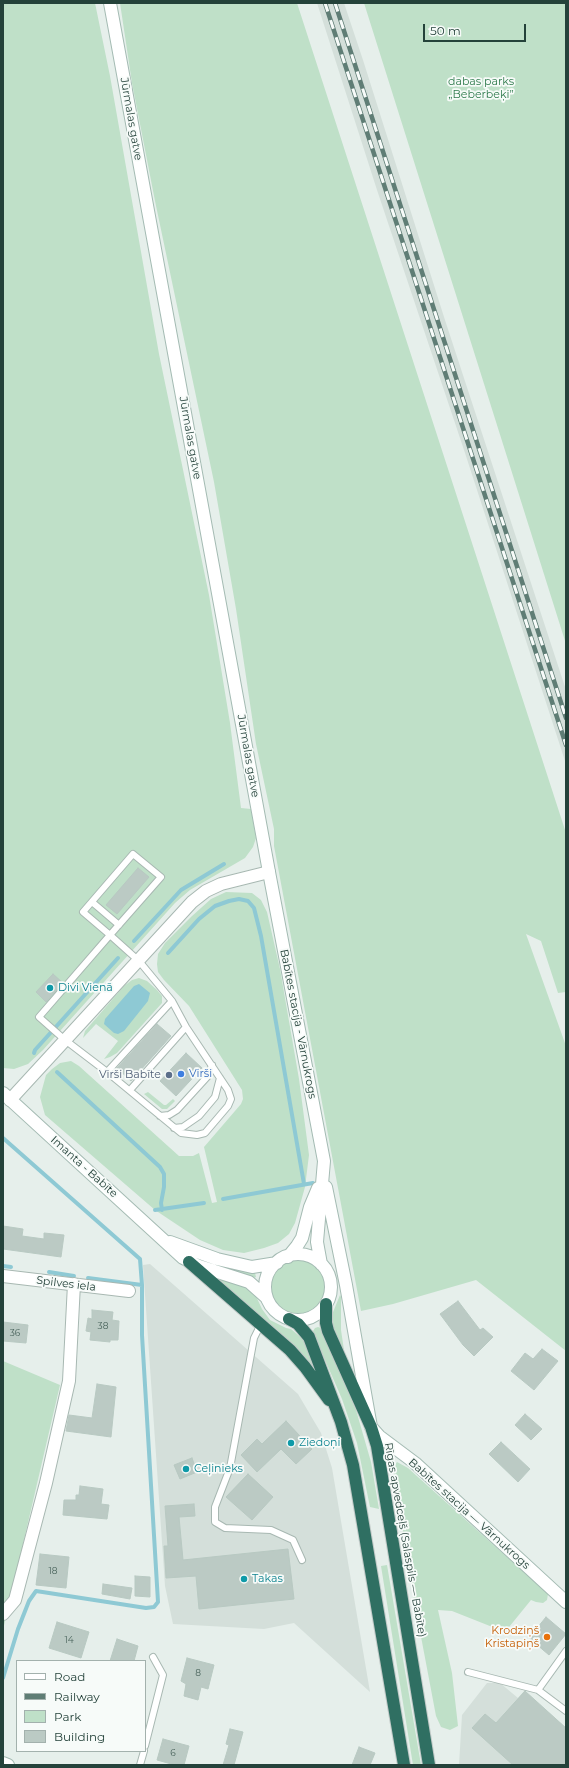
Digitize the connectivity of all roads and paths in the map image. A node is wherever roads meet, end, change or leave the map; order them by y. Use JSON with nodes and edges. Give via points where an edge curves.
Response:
{"nodes":[{"id":1,"x":110,"y":3,"type":"edge"},
{"id":2,"x":269,"y":872,"type":"junction"},
{"id":3,"x":92,"y":902,"type":"junction"},
{"id":4,"x":119,"y":925,"type":"junction"},
{"id":5,"x":110,"y":935,"type":"junction"},
{"id":6,"x":139,"y":961,"type":"junction"},
{"id":7,"x":172,"y":1001,"type":"junction"},
{"id":8,"x":186,"y":1027,"type":"junction"},
{"id":9,"x":65,"y":1040,"type":"junction"},
{"id":10,"x":212,"y":1065,"type":"junction"},
{"id":11,"x":107,"y":1072,"type":"junction"},
{"id":12,"x":220,"y":1078,"type":"junction"},
{"id":13,"x":130,"y":1090,"type":"junction"},
{"id":14,"x":7,"y":1096,"type":"edge"},
{"id":15,"x":160,"y":1116,"type":"junction"},
{"id":16,"x":174,"y":1128,"type":"junction"},
{"id":17,"x":323,"y":1176,"type":"junction"},
{"id":18,"x":165,"y":1240,"type":"junction"},
{"id":19,"x":288,"y":1256,"type":"junction"},
{"id":20,"x":189,"y":1262,"type":"junction"},
{"id":21,"x":276,"y":1263,"type":"junction"},
{"id":22,"x":321,"y":1264,"type":"junction"},
{"id":23,"x":3,"y":1276,"type":"edge"},
{"id":24,"x":74,"y":1284,"type":"junction"},
{"id":25,"x":129,"y":1291,"type":"dead end"},
{"id":26,"x":267,"y":1298,"type":"junction"},
{"id":27,"x":326,"y":1304,"type":"junction"},
{"id":28,"x":289,"y":1319,"type":"junction"},
{"id":29,"x":261,"y":1324,"type":"junction"},
{"id":30,"x":341,"y":1422,"type":"junction"},
{"id":31,"x":371,"y":1427,"type":"junction"},
{"id":32,"x":302,"y":1560,"type":"dead end"},
{"id":33,"x":566,"y":1602,"type":"edge"},
{"id":34,"x":3,"y":1614,"type":"edge"},
{"id":35,"x":566,"y":1651,"type":"edge"},
{"id":36,"x":153,"y":1658,"type":"dead end"},
{"id":37,"x":468,"y":1672,"type":"dead end"},
{"id":38,"x":538,"y":1690,"type":"junction"},
{"id":39,"x":566,"y":1711,"type":"edge"},
{"id":40,"x":146,"y":1742,"type":"edge"},
{"id":41,"x":144,"y":1752,"type":"edge"},
{"id":42,"x":3,"y":1764,"type":"edge"},
{"id":43,"x":8,"y":1765,"type":"edge"},
{"id":44,"x":140,"y":1765,"type":"edge"},
{"id":45,"x":404,"y":1765,"type":"edge"},
{"id":46,"x":429,"y":1765,"type":"edge"}],
"edges":[{"from":1,"to":2,"type":"main road","name":"Jūrmalas gatve"},
{"from":2,"to":6,"type":"main road","via":[[206,891],[183,911]]},
{"from":2,"to":17,"type":"main road","name":"Babītes stacija - Vārnukrogs","via":[[324,1161]]},
{"from":3,"to":4,"type":"lane"},
{"from":3,"to":4,"type":"lane","via":[[133,854],[161,877]]},
{"from":3,"to":5,"type":"lane","via":[[83,912]]},
{"from":4,"to":5,"type":"lane"},
{"from":5,"to":6,"type":"lane"},
{"from":5,"to":9,"type":"lane","via":[[39,1017]]},
{"from":6,"to":7,"type":"lane"},
{"from":6,"to":9,"type":"main road"},
{"from":7,"to":8,"type":"lane"},
{"from":7,"to":11,"type":"lane"},
{"from":8,"to":10,"type":"lane"},
{"from":8,"to":13,"type":"lane"},
{"from":9,"to":11,"type":"lane"},
{"from":9,"to":14,"type":"main road"},
{"from":10,"to":12,"type":"lane"},
{"from":10,"to":15,"type":"lane","via":[[208,1076],[177,1110],[169,1115]]},
{"from":11,"to":13,"type":"lane"},
{"from":12,"to":16,"type":"lane","via":[[215,1097],[199,1116],[183,1127]]},
{"from":12,"to":16,"type":"lane","via":[[231,1099],[205,1133],[181,1133]]},
{"from":13,"to":15,"type":"lane"},
{"from":14,"to":18,"type":"main road","name":"Imanta - Babīte"},
{"from":15,"to":16,"type":"lane"},
{"from":17,"to":19,"type":"main road","name":"Babītes stacija - Vārnukrogs","via":[[310,1207],[302,1238]]},
{"from":17,"to":22,"type":"main road","name":"Babītes stacija - Vārnukrogs","via":[[317,1242]]},
{"from":17,"to":31,"type":"main road","via":[[346,1285]]},
{"from":18,"to":20,"type":"main road","name":"Imanta - Babīte"},
{"from":18,"to":21,"type":"main road","name":"Imanta - Babīte","via":[[210,1257],[252,1267]]},
{"from":19,"to":21,"type":"main road"},
{"from":19,"to":22,"type":"main road","via":[[306,1256]]},
{"from":20,"to":26,"type":"main road","name":"Imanta - Babīte","via":[[249,1282]]},
{"from":20,"to":29,"type":"highway"},
{"from":21,"to":26,"type":"main road","via":[[268,1276]]},
{"from":22,"to":27,"type":"main road","via":[[330,1279],[330,1296]]},
{"from":23,"to":24,"type":"main road","name":"Spilves iela"},
{"from":24,"to":25,"type":"main road","name":"Spilves iela"},
{"from":24,"to":34,"type":"main road","via":[[69,1381],[16,1600]]},
{"from":26,"to":28,"type":"main road","via":[[276,1311]]},
{"from":27,"to":28,"type":"main road","via":[[310,1318]]},
{"from":27,"to":31,"type":"highway","name":"Rīgas apvedceļš (Salaspils — Babīte)","via":[[328,1331]]},
{"from":28,"to":30,"type":"highway","via":[[298,1324],[309,1337]]},
{"from":29,"to":30,"type":"highway","via":[[305,1367],[331,1403]]},
{"from":29,"to":32,"type":"lane","via":[[254,1338],[230,1468],[215,1507],[215,1522],[225,1528],[271,1530],[293,1540]]},
{"from":30,"to":45,"type":"highway","via":[[353,1465]]},
{"from":31,"to":33,"type":"main road","name":"Babītes stacija — Vārnukrogs","via":[[415,1463]]},
{"from":31,"to":46,"type":"highway","name":"Rīgas apvedceļš (Salaspils — Babīte)","via":[[377,1446]]},
{"from":35,"to":38,"type":"lane"},
{"from":36,"to":40,"type":"lane","via":[[163,1675]]},
{"from":37,"to":38,"type":"lane"},
{"from":38,"to":39,"type":"lane"},
{"from":41,"to":44,"type":"lane"},
{"from":42,"to":43,"type":"main road"}]}
